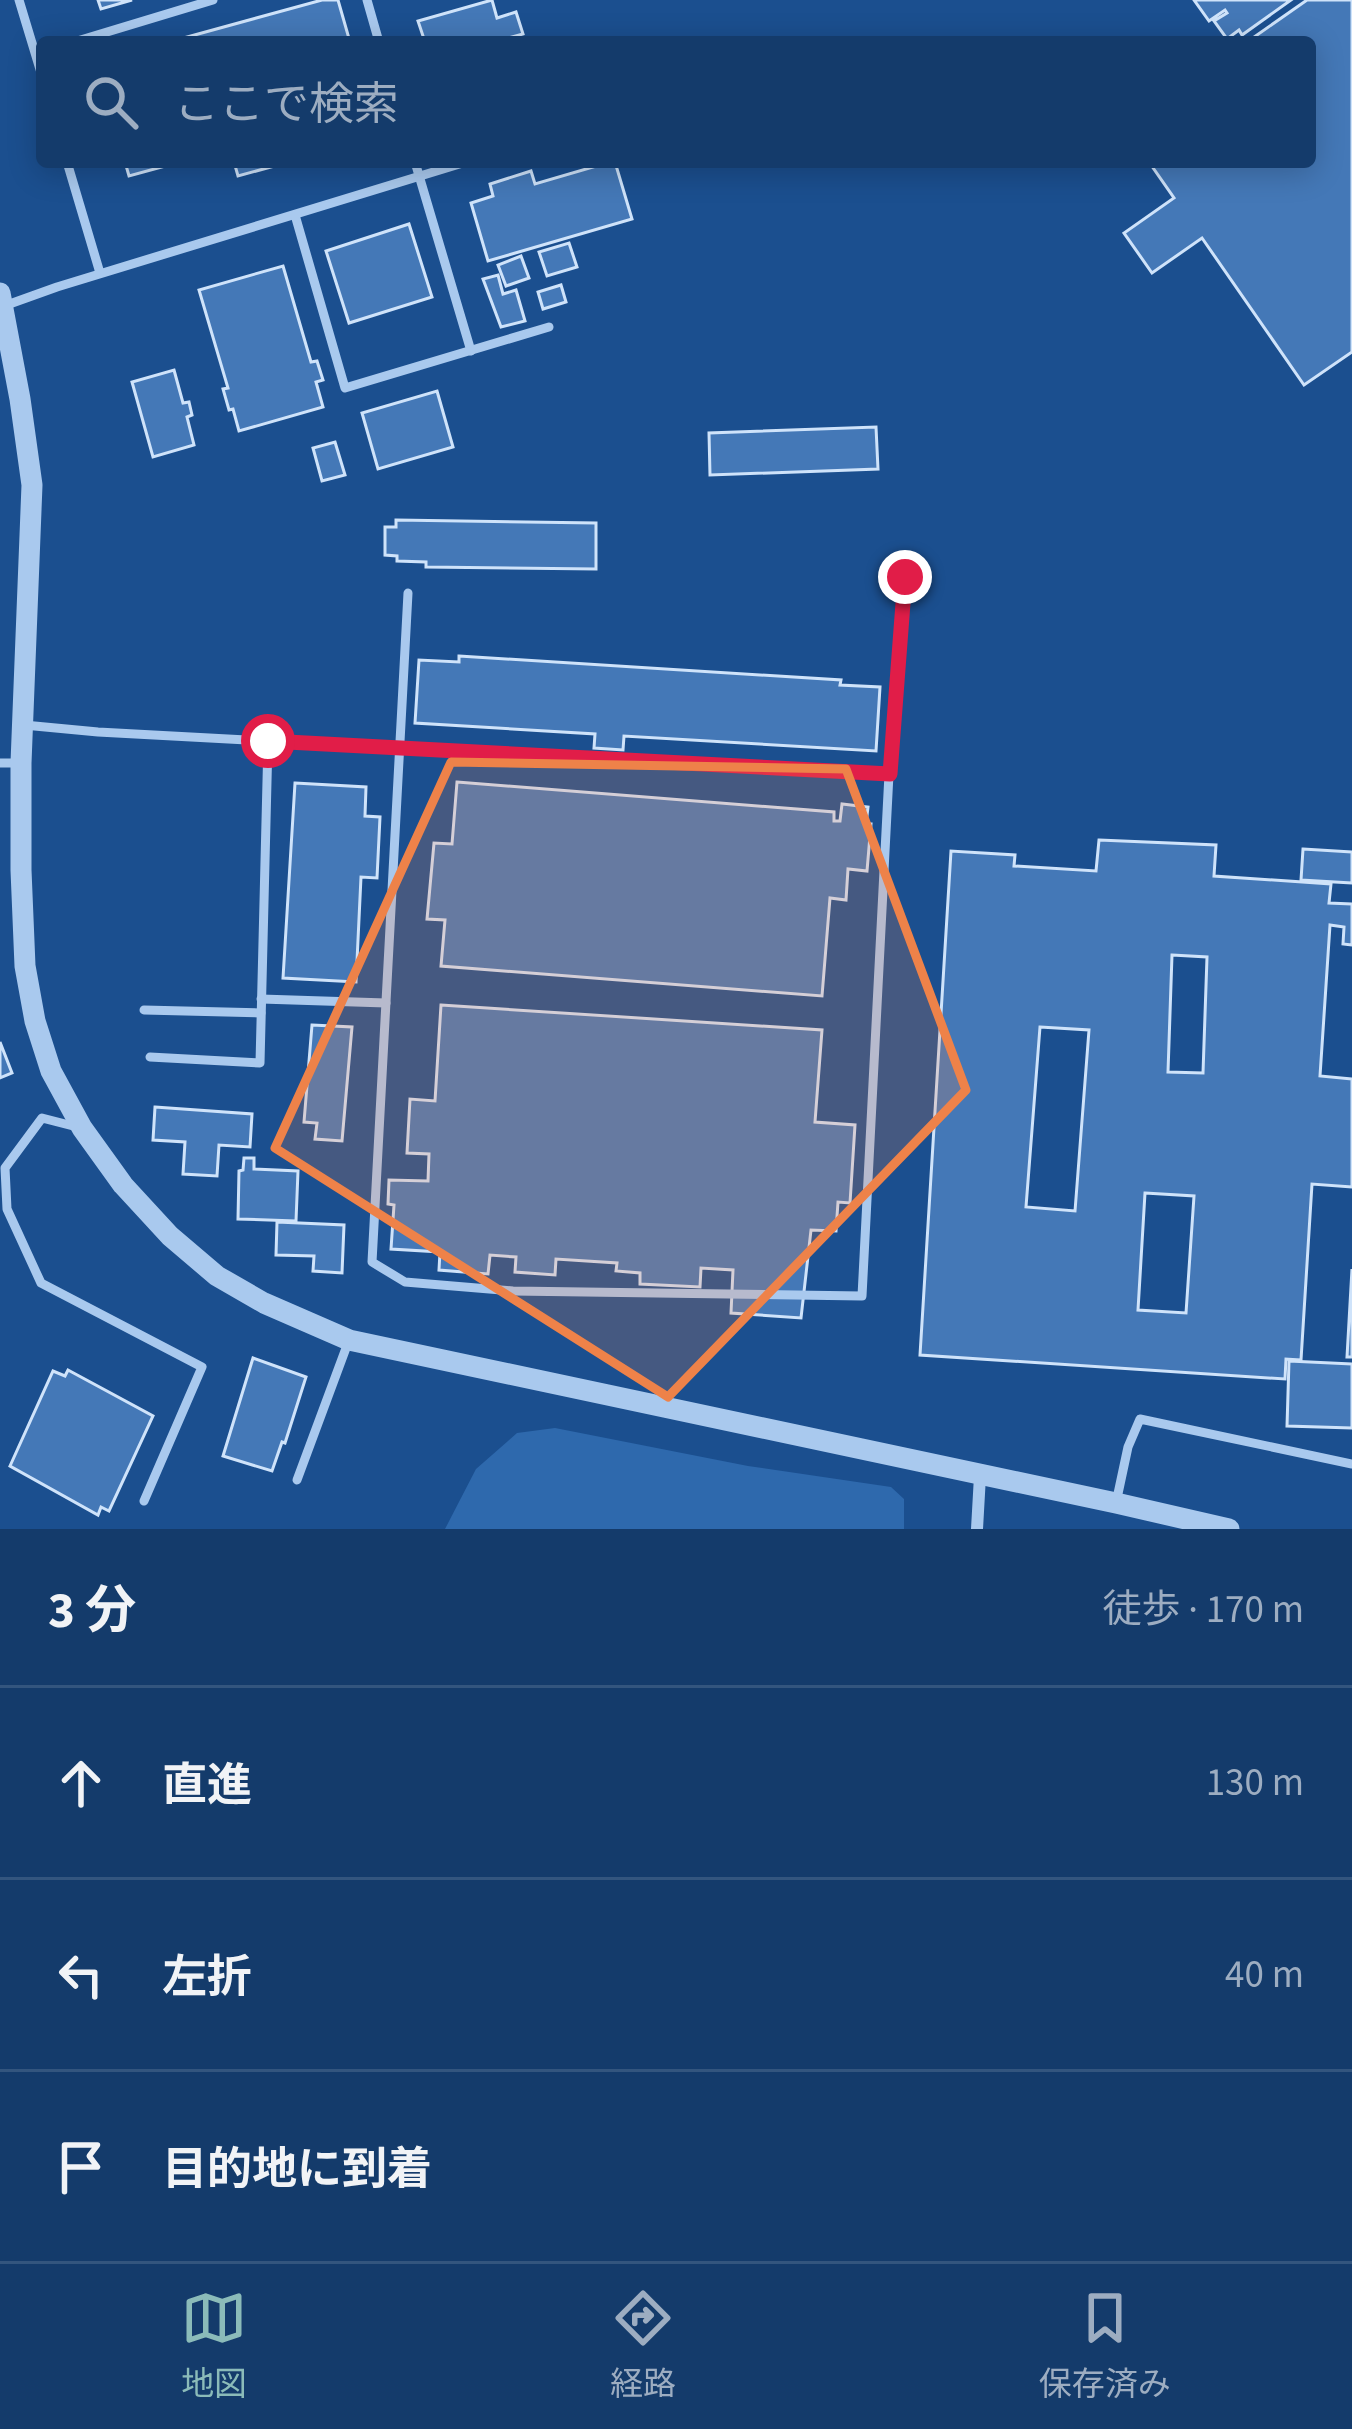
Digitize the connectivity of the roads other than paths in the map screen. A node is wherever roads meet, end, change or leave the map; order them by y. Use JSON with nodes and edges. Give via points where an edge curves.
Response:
{"nodes":[{"id":1,"x":19,"y":0,"type":"edge"},
{"id":2,"x":213,"y":0,"type":"edge"},
{"id":3,"x":367,"y":0,"type":"edge"},
{"id":4,"x":94,"y":36,"type":"edge"},
{"id":5,"x":378,"y":36,"type":"edge"},
{"id":6,"x":36,"y":45,"type":"edge"},
{"id":7,"x":70,"y":168,"type":"edge"},
{"id":8,"x":418,"y":168,"type":"edge"},
{"id":9,"x":448,"y":168,"type":"edge"},
{"id":10,"x":420,"y":177,"type":"junction"},
{"id":11,"x":295,"y":215,"type":"junction"},
{"id":12,"x":100,"y":273,"type":"junction"},
{"id":13,"x":2,"y":299,"type":"edge"},
{"id":14,"x":548,"y":327,"type":"dead end"},
{"id":15,"x":471,"y":351,"type":"junction"},
{"id":16,"x":905,"y":577,"type":"dead end"},
{"id":17,"x":407,"y":593,"type":"dead end"},
{"id":18,"x":24,"y":725,"type":"junction"},
{"id":19,"x":268,"y":741,"type":"junction"},
{"id":20,"x":399,"y":748,"type":"junction"},
{"id":21,"x":10,"y":763,"type":"edge"},
{"id":22,"x":890,"y":774,"type":"junction"},
{"id":23,"x":261,"y":999,"type":"junction"},
{"id":24,"x":386,"y":1004,"type":"junction"},
{"id":25,"x":144,"y":1010,"type":"dead end"},
{"id":26,"x":261,"y":1013,"type":"junction"},
{"id":27,"x":150,"y":1057,"type":"dead end"},
{"id":28,"x":82,"y":1128,"type":"junction"},
{"id":29,"x":349,"y":1340,"type":"junction"},
{"id":30,"x":1352,"y":1464,"type":"edge"},
{"id":31,"x":980,"y":1476,"type":"junction"},
{"id":32,"x":297,"y":1480,"type":"dead end"},
{"id":33,"x":144,"y":1501,"type":"dead end"},
{"id":34,"x":1116,"y":1503,"type":"junction"},
{"id":35,"x":977,"y":1529,"type":"edge"},
{"id":36,"x":1224,"y":1529,"type":"edge"}],
"edges":[{"from":1,"to":6,"type":"lane"},
{"from":2,"to":4,"type":"lane"},
{"from":3,"to":5,"type":"lane"},
{"from":7,"to":12,"type":"lane"},
{"from":8,"to":10,"type":"lane"},
{"from":9,"to":10,"type":"lane"},
{"from":10,"to":11,"type":"lane"},
{"from":10,"to":15,"type":"lane"},
{"from":11,"to":12,"type":"lane"},
{"from":11,"to":15,"type":"lane","via":[[345,388]]},
{"from":12,"to":13,"type":"lane"},
{"from":13,"to":18,"type":"street","via":[[32,485]]},
{"from":14,"to":15,"type":"lane"},
{"from":16,"to":22,"type":"lane"},
{"from":17,"to":20,"type":"lane"},
{"from":18,"to":19,"type":"lane"},
{"from":18,"to":21,"type":"street"},
{"from":19,"to":20,"type":"lane"},
{"from":19,"to":23,"type":"lane"},
{"from":20,"to":22,"type":"lane"},
{"from":20,"to":24,"type":"lane"},
{"from":21,"to":28,"type":"street","via":[[35,1021]]},
{"from":22,"to":24,"type":"lane","via":[[862,1296],[513,1291],[405,1282],[372,1262]]},
{"from":23,"to":24,"type":"lane"},
{"from":23,"to":26,"type":"lane"},
{"from":25,"to":26,"type":"lane"},
{"from":26,"to":27,"type":"lane","via":[[260,1063]]},
{"from":28,"to":29,"type":"street","via":[[123,1185],[217,1276]]},
{"from":28,"to":33,"type":"lane","via":[[42,1118],[5,1168],[7,1209],[41,1283],[202,1367]]},
{"from":29,"to":31,"type":"street"},
{"from":29,"to":32,"type":"lane"},
{"from":30,"to":34,"type":"lane","via":[[1140,1419]]},
{"from":31,"to":34,"type":"street"},
{"from":31,"to":35,"type":"street"},
{"from":34,"to":36,"type":"street"}]}
